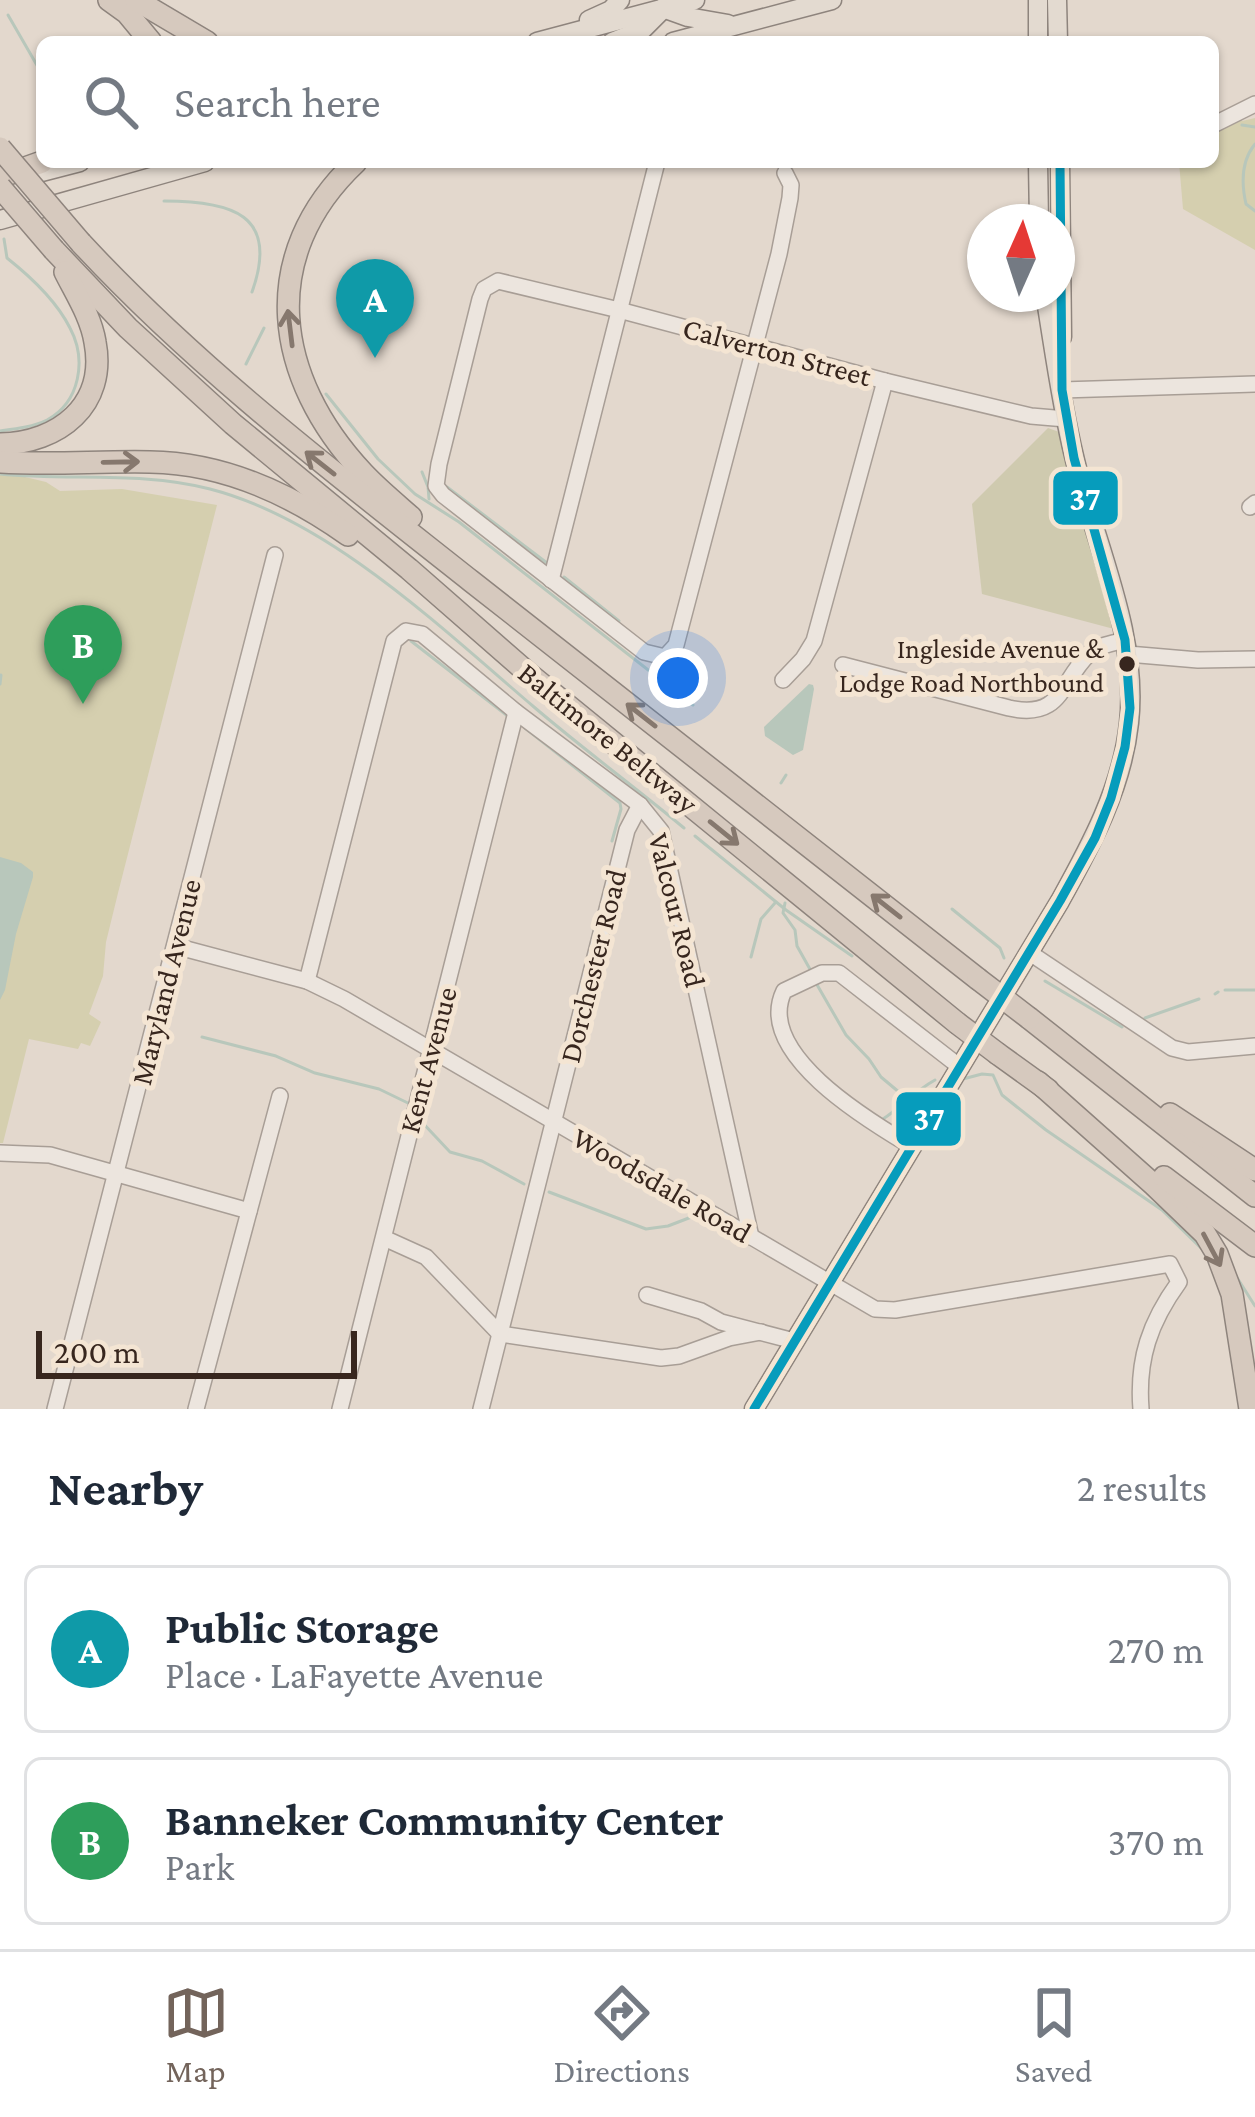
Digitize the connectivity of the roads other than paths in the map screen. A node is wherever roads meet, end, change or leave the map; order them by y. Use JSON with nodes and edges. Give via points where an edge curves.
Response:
{"nodes":[{"id":1,"x":109,"y":0,"type":"edge"},
{"id":2,"x":136,"y":0,"type":"edge"},
{"id":3,"x":620,"y":0,"type":"edge"},
{"id":4,"x":695,"y":0,"type":"edge"},
{"id":5,"x":832,"y":0,"type":"edge"},
{"id":6,"x":1024,"y":0,"type":"edge"},
{"id":7,"x":1038,"y":0,"type":"edge"},
{"id":8,"x":1058,"y":4,"type":"edge"},
{"id":9,"x":663,"y":8,"type":"junction"},
{"id":10,"x":740,"y":25,"type":"junction"},
{"id":11,"x":146,"y":36,"type":"edge"},
{"id":12,"x":194,"y":36,"type":"edge"},
{"id":13,"x":552,"y":36,"type":"edge"},
{"id":14,"x":559,"y":36,"type":"edge"},
{"id":15,"x":628,"y":36,"type":"edge"},
{"id":16,"x":697,"y":36,"type":"edge"},
{"id":17,"x":1043,"y":36,"type":"edge"},
{"id":18,"x":1044,"y":36,"type":"edge"},
{"id":19,"x":1046,"y":36,"type":"edge"},
{"id":20,"x":1255,"y":104,"type":"edge"},
{"id":21,"x":1219,"y":122,"type":"edge"},
{"id":22,"x":0,"y":148,"type":"edge"},
{"id":23,"x":36,"y":165,"type":"edge"},
{"id":24,"x":56,"y":168,"type":"edge"},
{"id":25,"x":185,"y":168,"type":"edge"},
{"id":26,"x":351,"y":168,"type":"edge"},
{"id":27,"x":655,"y":168,"type":"edge"},
{"id":28,"x":1039,"y":168,"type":"edge"},
{"id":29,"x":1060,"y":168,"type":"edge"},
{"id":30,"x":784,"y":173,"type":"dead end"},
{"id":31,"x":0,"y":182,"type":"edge"},
{"id":32,"x":1039,"y":204,"type":"edge"},
{"id":33,"x":0,"y":220,"type":"edge"},
{"id":34,"x":54,"y":250,"type":"junction"},
{"id":35,"x":619,"y":310,"type":"junction"},
{"id":36,"x":1048,"y":312,"type":"edge"},
{"id":37,"x":754,"y":347,"type":"junction"},
{"id":38,"x":885,"y":381,"type":"junction"},
{"id":39,"x":1255,"y":384,"type":"edge"},
{"id":40,"x":1062,"y":390,"type":"junction"},
{"id":41,"x":1066,"y":419,"type":"junction"},
{"id":42,"x":0,"y":443,"type":"edge"},
{"id":43,"x":0,"y":462,"type":"edge"},
{"id":44,"x":275,"y":555,"type":"dead end"},
{"id":45,"x":551,"y":580,"type":"junction"},
{"id":46,"x":1126,"y":647,"type":"junction"},
{"id":47,"x":1255,"y":659,"type":"edge"},
{"id":48,"x":577,"y":665,"type":"junction"},
{"id":49,"x":843,"y":665,"type":"dead end"},
{"id":50,"x":529,"y":674,"type":"junction"},
{"id":51,"x":783,"y":680,"type":"dead end"},
{"id":52,"x":517,"y":712,"type":"junction"},
{"id":53,"x":640,"y":805,"type":"junction"},
{"id":54,"x":175,"y":946,"type":"junction"},
{"id":55,"x":1030,"y":953,"type":"junction"},
{"id":56,"x":307,"y":981,"type":"junction"},
{"id":57,"x":1059,"y":1042,"type":"junction"},
{"id":58,"x":1255,"y":1046,"type":"edge"},
{"id":59,"x":431,"y":1051,"type":"junction"},
{"id":60,"x":960,"y":1067,"type":"junction"},
{"id":61,"x":1038,"y":1082,"type":"junction"},
{"id":62,"x":280,"y":1096,"type":"dead end"},
{"id":63,"x":554,"y":1123,"type":"junction"},
{"id":64,"x":911,"y":1146,"type":"junction"},
{"id":65,"x":0,"y":1153,"type":"edge"},
{"id":66,"x":1255,"y":1169,"type":"edge"},
{"id":67,"x":116,"y":1172,"type":"junction"},
{"id":68,"x":1255,"y":1196,"type":"edge"},
{"id":69,"x":249,"y":1211,"type":"junction"},
{"id":70,"x":751,"y":1237,"type":"junction"},
{"id":71,"x":384,"y":1238,"type":"junction"},
{"id":72,"x":1255,"y":1246,"type":"edge"},
{"id":73,"x":829,"y":1283,"type":"junction"},
{"id":74,"x":647,"y":1295,"type":"dead end"},
{"id":75,"x":761,"y":1332,"type":"junction"},
{"id":76,"x":500,"y":1334,"type":"junction"},
{"id":77,"x":794,"y":1341,"type":"junction"},
{"id":78,"x":55,"y":1409,"type":"edge"},
{"id":79,"x":196,"y":1409,"type":"edge"},
{"id":80,"x":340,"y":1409,"type":"edge"},
{"id":81,"x":482,"y":1409,"type":"edge"},
{"id":82,"x":754,"y":1409,"type":"edge"},
{"id":83,"x":1141,"y":1409,"type":"edge"},
{"id":84,"x":1250,"y":1409,"type":"edge"}],
"edges":[{"from":1,"to":11,"type":"highway"},
{"from":2,"to":12,"type":"highway"},
{"from":3,"to":13,"type":"main road"},
{"from":4,"to":9,"type":"main road"},
{"from":5,"to":10,"type":"main road"},
{"from":6,"to":17,"type":"main road"},
{"from":7,"to":18,"type":"main road"},
{"from":8,"to":19,"type":"main road"},
{"from":9,"to":10,"type":"main road"},
{"from":9,"to":14,"type":"main road"},
{"from":9,"to":15,"type":"main road"},
{"from":10,"to":16,"type":"main road"},
{"from":20,"to":21,"type":"street"},
{"from":48,"to":22,"type":"highway","name":"Baltimore Beltway","one_way":true,"bridge":true,"via":[[248,403],[146,310]]},
{"from":23,"to":31,"type":"highway"},
{"from":24,"to":31,"type":"main road"},
{"from":25,"to":33,"type":"main road"},
{"from":48,"to":26,"type":"highway","one_way":true,"via":[[364,474],[310,398],[290,338],[289,280],[306,226]]},
{"from":27,"to":35,"type":"street"},
{"from":28,"to":32,"type":"main road"},
{"from":29,"to":40,"type":"main road"},
{"from":30,"to":37,"type":"street","via":[[790,198]]},
{"from":31,"to":34,"type":"highway","name":"Baltimore Beltway","bridge":true},
{"from":34,"to":42,"type":"highway","via":[[92,327],[94,381],[67,424],[33,441]]},
{"from":34,"to":50,"type":"highway","name":"Baltimore Beltway","via":[[181,378]]},
{"from":35,"to":37,"type":"street","name":"Calverton Street"},
{"from":35,"to":45,"type":"street"},
{"from":35,"to":45,"type":"street","name":"Calverton Street","via":[[508,282],[484,289],[476,315],[436,486]]},
{"from":36,"to":40,"type":"main road"},
{"from":37,"to":38,"type":"street","name":"Calverton Street"},
{"from":37,"to":45,"type":"street","via":[[676,645],[664,657],[644,652]]},
{"from":38,"to":41,"type":"street","name":"Calverton Street"},
{"from":38,"to":51,"type":"street","via":[[814,641]]},
{"from":39,"to":40,"type":"street"},
{"from":40,"to":41,"type":"main road"},
{"from":41,"to":46,"type":"main road"},
{"from":43,"to":50,"type":"highway","one_way":true,"via":[[152,462],[250,480],[330,522]]},
{"from":44,"to":54,"type":"street","name":"Maryland Avenue"},
{"from":46,"to":47,"type":"street","via":[[1198,660]]},
{"from":46,"to":49,"type":"street","via":[[1090,653],[1058,698],[1032,711]]},
{"from":46,"to":55,"type":"main road","via":[[1129,722],[1111,798]]},
{"from":57,"to":48,"type":"highway","name":"Baltimore Beltway","one_way":true,"bridge":true},
{"from":50,"to":61,"type":"highway","name":"Baltimore Beltway","one_way":true,"bridge":true},
{"from":52,"to":53,"type":"street","name":"Valcour Road"},
{"from":52,"to":56,"type":"street","name":"Valcour Road","via":[[422,634],[399,634]]},
{"from":52,"to":59,"type":"street","name":"Kent Avenue"},
{"from":53,"to":63,"type":"street","name":"Dorchester Road","via":[[627,830]]},
{"from":53,"to":70,"type":"street","name":"Valcour Road","via":[[666,845]]},
{"from":54,"to":56,"type":"street","name":"Woodsdale Road"},
{"from":54,"to":67,"type":"street","name":"Maryland Avenue"},
{"from":55,"to":58,"type":"street","via":[[1172,1048]]},
{"from":55,"to":60,"type":"main road"},
{"from":56,"to":59,"type":"street","name":"Woodsdale Road"},
{"from":57,"to":66,"type":"highway"},
{"from":57,"to":68,"type":"highway","name":"Baltimore Beltway"},
{"from":59,"to":63,"type":"street","name":"Woodsdale Road"},
{"from":59,"to":71,"type":"street","name":"Kent Avenue"},
{"from":60,"to":64,"type":"main road"},
{"from":60,"to":64,"type":"street","via":[[838,973],[784,991],[779,1017],[804,1066],[861,1117]]},
{"from":61,"to":72,"type":"highway","name":"Baltimore Beltway"},
{"from":61,"to":84,"type":"highway","one_way":true,"via":[[1205,1234],[1232,1294]]},
{"from":62,"to":69,"type":"street"},
{"from":63,"to":70,"type":"street","name":"Woodsdale Road"},
{"from":63,"to":76,"type":"street","name":"Dorchester Road"},
{"from":64,"to":73,"type":"main road"},
{"from":65,"to":67,"type":"street","via":[[50,1155]]},
{"from":67,"to":69,"type":"street"},
{"from":67,"to":78,"type":"street","name":"Maryland Avenue"},
{"from":69,"to":79,"type":"street"},
{"from":70,"to":73,"type":"street","name":"Woodsdale Road"},
{"from":71,"to":76,"type":"street","via":[[438,1268]]},
{"from":71,"to":80,"type":"street","name":"Kent Avenue"},
{"from":73,"to":77,"type":"main road"},
{"from":73,"to":83,"type":"street","name":"Woodsdale Road","via":[[885,1311],[1170,1264],[1179,1282],[1148,1333]]},
{"from":74,"to":75,"type":"street"},
{"from":75,"to":76,"type":"street","via":[[661,1358]]},
{"from":75,"to":77,"type":"street"},
{"from":76,"to":81,"type":"street","name":"Dorchester Road"},
{"from":77,"to":82,"type":"main road"}]}
